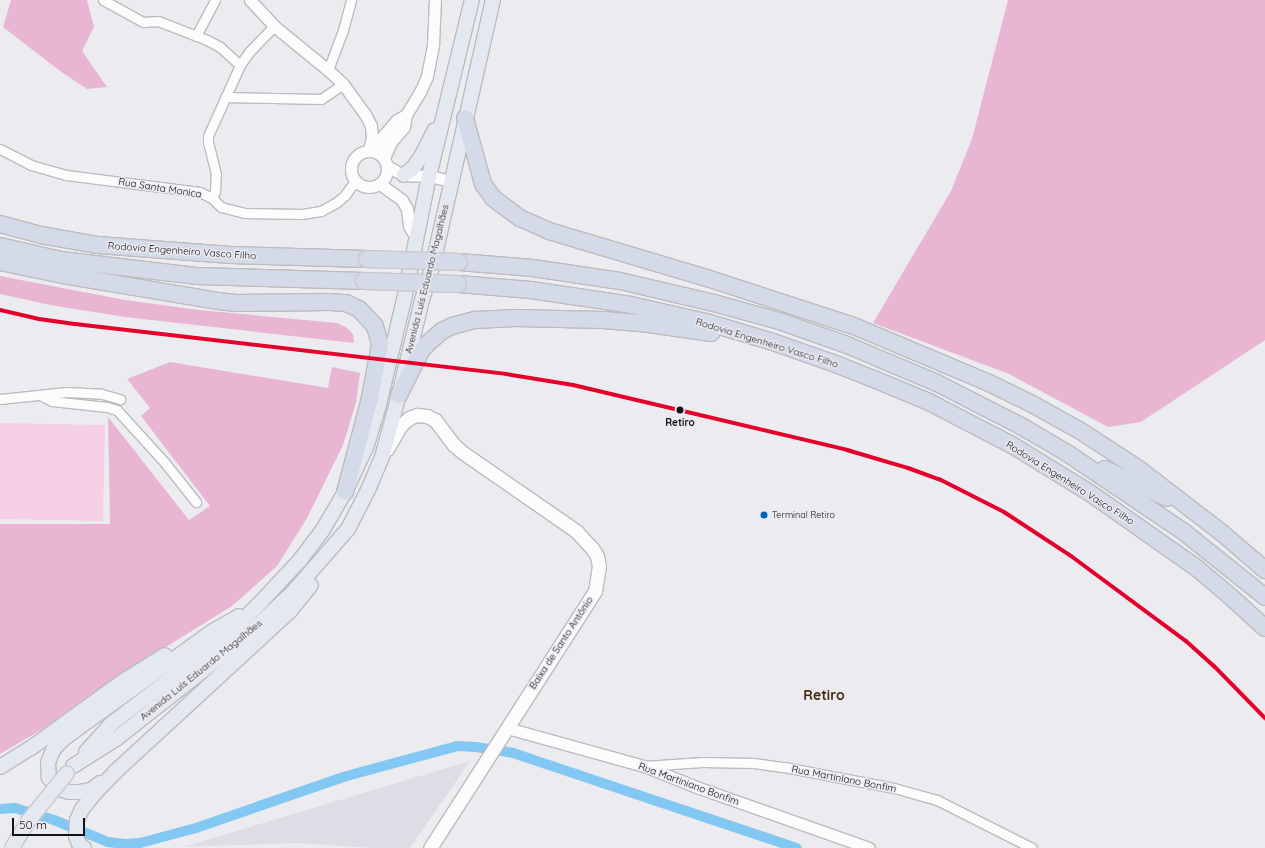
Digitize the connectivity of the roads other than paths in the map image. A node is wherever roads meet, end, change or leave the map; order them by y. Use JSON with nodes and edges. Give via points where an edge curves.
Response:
{"nodes":[{"id":1,"x":103,"y":0,"type":"edge"},
{"id":2,"x":215,"y":0,"type":"edge"},
{"id":3,"x":250,"y":0,"type":"edge"},
{"id":4,"x":351,"y":0,"type":"edge"},
{"id":5,"x":436,"y":0,"type":"edge"},
{"id":6,"x":472,"y":0,"type":"edge"},
{"id":7,"x":493,"y":0,"type":"edge"},
{"id":8,"x":274,"y":26,"type":"junction"},
{"id":9,"x":196,"y":36,"type":"junction"},
{"id":10,"x":240,"y":65,"type":"junction"},
{"id":11,"x":328,"y":70,"type":"junction"},
{"id":12,"x":343,"y":84,"type":"junction"},
{"id":13,"x":225,"y":97,"type":"junction"},
{"id":14,"x":446,"y":111,"type":"junction"},
{"id":15,"x":465,"y":118,"type":"junction"},
{"id":16,"x":0,"y":148,"type":"edge"},
{"id":17,"x":379,"y":156,"type":"junction"},
{"id":18,"x":404,"y":175,"type":"junction"},
{"id":19,"x":429,"y":176,"type":"junction"},
{"id":20,"x":355,"y":181,"type":"junction"},
{"id":21,"x":450,"y":181,"type":"junction"},
{"id":22,"x":380,"y":184,"type":"junction"},
{"id":23,"x":212,"y":198,"type":"junction"},
{"id":24,"x":0,"y":224,"type":"edge"},
{"id":25,"x":417,"y":239,"type":"junction"},
{"id":26,"x":0,"y":246,"type":"edge"},
{"id":27,"x":0,"y":262,"type":"edge"},
{"id":28,"x":773,"y":342,"type":"junction"},
{"id":29,"x":399,"y":395,"type":"junction"},
{"id":30,"x":42,"y":396,"type":"junction"},
{"id":31,"x":0,"y":399,"type":"edge"},
{"id":32,"x":120,"y":399,"type":"dead end"},
{"id":33,"x":1067,"y":453,"type":"junction"},
{"id":34,"x":382,"y":457,"type":"junction"},
{"id":35,"x":345,"y":492,"type":"junction"},
{"id":36,"x":196,"y":502,"type":"dead end"},
{"id":37,"x":1200,"y":515,"type":"junction"},
{"id":38,"x":348,"y":529,"type":"junction"},
{"id":39,"x":1265,"y":570,"type":"edge"},
{"id":40,"x":1265,"y":597,"type":"edge"},
{"id":41,"x":258,"y":605,"type":"junction"},
{"id":42,"x":1265,"y":628,"type":"edge"},
{"id":43,"x":213,"y":632,"type":"junction"},
{"id":44,"x":507,"y":728,"type":"junction"},
{"id":45,"x":644,"y":766,"type":"junction"},
{"id":46,"x":0,"y":767,"type":"edge"},
{"id":47,"x":70,"y":770,"type":"junction"},
{"id":48,"x":115,"y":772,"type":"junction"},
{"id":49,"x":12,"y":848,"type":"edge"},
{"id":50,"x":84,"y":848,"type":"edge"},
{"id":51,"x":430,"y":848,"type":"edge"},
{"id":52,"x":869,"y":848,"type":"edge"},
{"id":53,"x":1032,"y":848,"type":"edge"}],
"edges":[{"from":1,"to":9,"type":"street","via":[[144,22],[158,21]]},
{"from":2,"to":9,"type":"street"},
{"from":3,"to":8,"type":"street"},
{"from":4,"to":11,"type":"street"},
{"from":5,"to":17,"type":"street","via":[[433,44],[427,76],[406,115],[396,120],[382,137]]},
{"from":6,"to":14,"type":"main road","name":"Avenida Luís Eduardo Magalhães"},
{"from":7,"to":15,"type":"main road","name":"Avenida Luís Eduardo Magalhães"},
{"from":8,"to":10,"type":"street"},
{"from":8,"to":11,"type":"street"},
{"from":9,"to":10,"type":"street","via":[[220,47]]},
{"from":10,"to":13,"type":"street"},
{"from":11,"to":12,"type":"street"},
{"from":12,"to":13,"type":"street","via":[[321,99]]},
{"from":12,"to":17,"type":"street","via":[[366,114]]},
{"from":13,"to":23,"type":"street","via":[[208,136],[216,174]]},
{"from":14,"to":18,"type":"main road","via":[[422,155],[413,168]]},
{"from":14,"to":19,"type":"main road","name":"Avenida Luís Eduardo Magalhães"},
{"from":15,"to":21,"type":"main road","name":"Avenida Luís Eduardo Magalhães"},
{"from":15,"to":37,"type":"highway","via":[[482,184],[493,198],[520,218],[549,231],[789,304],[900,344],[1008,392],[1079,430],[1139,469]]},
{"from":16,"to":23,"type":"street","name":"Rua Santa Monica","via":[[31,165],[66,175],[200,192]]},
{"from":17,"to":18,"type":"street"},
{"from":17,"to":20,"type":"street","via":[[362,152],[353,160],[351,172]]},
{"from":17,"to":22,"type":"street","via":[[386,176]]},
{"from":18,"to":19,"type":"street"},
{"from":19,"to":21,"type":"street"},
{"from":19,"to":25,"type":"main road","name":"Avenida Luís Eduardo Magalhães"},
{"from":20,"to":22,"type":"street","via":[[369,188]]},
{"from":20,"to":23,"type":"street","name":"Rua Santa Monica","via":[[337,202],[321,211],[310,213],[245,214],[221,208]]},
{"from":21,"to":29,"type":"main road","name":"Avenida Luís Eduardo Magalhães","via":[[432,268]]},
{"from":22,"to":25,"type":"street","name":"Avenida Luís Eduardo Magalhães","via":[[402,200],[407,210],[409,226]]},
{"from":24,"to":33,"type":"highway","name":"Rodovia Engenheiro Vasco Filho","bridge":true,"via":[[41,235],[98,245],[231,255],[459,262],[533,268],[620,281],[779,321],[847,345],[937,383]]},
{"from":25,"to":35,"type":"main road","name":"Avenida Luís Eduardo Magalhães","via":[[379,405],[367,445]]},
{"from":26,"to":28,"type":"highway","name":"Rodovia Engenheiro Vasco Filho","bridge":true,"via":[[61,260],[198,276],[458,284],[531,290],[631,305],[706,322]]},
{"from":27,"to":35,"type":"highway","via":[[219,302],[330,302],[346,303],[358,309],[375,326],[380,345],[366,414]]},
{"from":28,"to":29,"type":"highway","via":[[604,320],[475,320],[452,326],[427,344]]},
{"from":28,"to":42,"type":"highway","name":"Rodovia Engenheiro Vasco Filho","via":[[914,396],[1012,445],[1128,518],[1198,569]]},
{"from":29,"to":34,"type":"main road","name":"Avenida Luís Eduardo Magalhães"},
{"from":30,"to":31,"type":"street"},
{"from":30,"to":32,"type":"street","via":[[87,392]]},
{"from":30,"to":36,"type":"street","via":[[52,401],[117,410]]},
{"from":33,"to":37,"type":"highway","via":[[1123,476]]},
{"from":33,"to":40,"type":"highway","via":[[1184,532]]},
{"from":34,"to":38,"type":"main road","name":"Avenida Luís Eduardo Magalhães"},
{"from":34,"to":44,"type":"main road","name":"Baixa de Santo Antônio","via":[[401,425],[417,415],[427,416],[435,420],[454,444],[576,531],[597,556],[599,572],[595,591]]},
{"from":35,"to":41,"type":"main road","name":"Avenida Luís Eduardo Magalhães","via":[[322,531],[300,560]]},
{"from":37,"to":39,"type":"highway"},
{"from":38,"to":47,"type":"main road","name":"Avenida Luís Eduardo Magalhães","via":[[294,592],[242,640],[116,739]]},
{"from":38,"to":48,"type":"main road","via":[[321,573],[290,611]]},
{"from":41,"to":43,"type":"main road"},
{"from":41,"to":47,"type":"main road","name":"Avenida Luís Eduardo Magalhães","via":[[229,634],[111,724]]},
{"from":43,"to":46,"type":"main road","via":[[163,656],[125,680],[31,748]]},
{"from":43,"to":48,"type":"main road","via":[[61,742],[53,750],[48,763],[50,778],[60,789],[69,792],[91,790]]},
{"from":44,"to":45,"type":"street","name":"Rua Martiniano Bonfim"},
{"from":44,"to":51,"type":"main road","name":"Baixa de Santo Antônio"},
{"from":45,"to":52,"type":"street","name":"Rua Martiniano Bonfim"},
{"from":45,"to":53,"type":"street","name":"Rua Martinlano Bonfim","via":[[702,762],[754,763],[894,788],[937,800]]},
{"from":47,"to":49,"type":"main road","bridge":true,"via":[[29,820]]},
{"from":48,"to":50,"type":"main road","via":[[82,809],[77,820],[75,830],[79,844]]}]}
